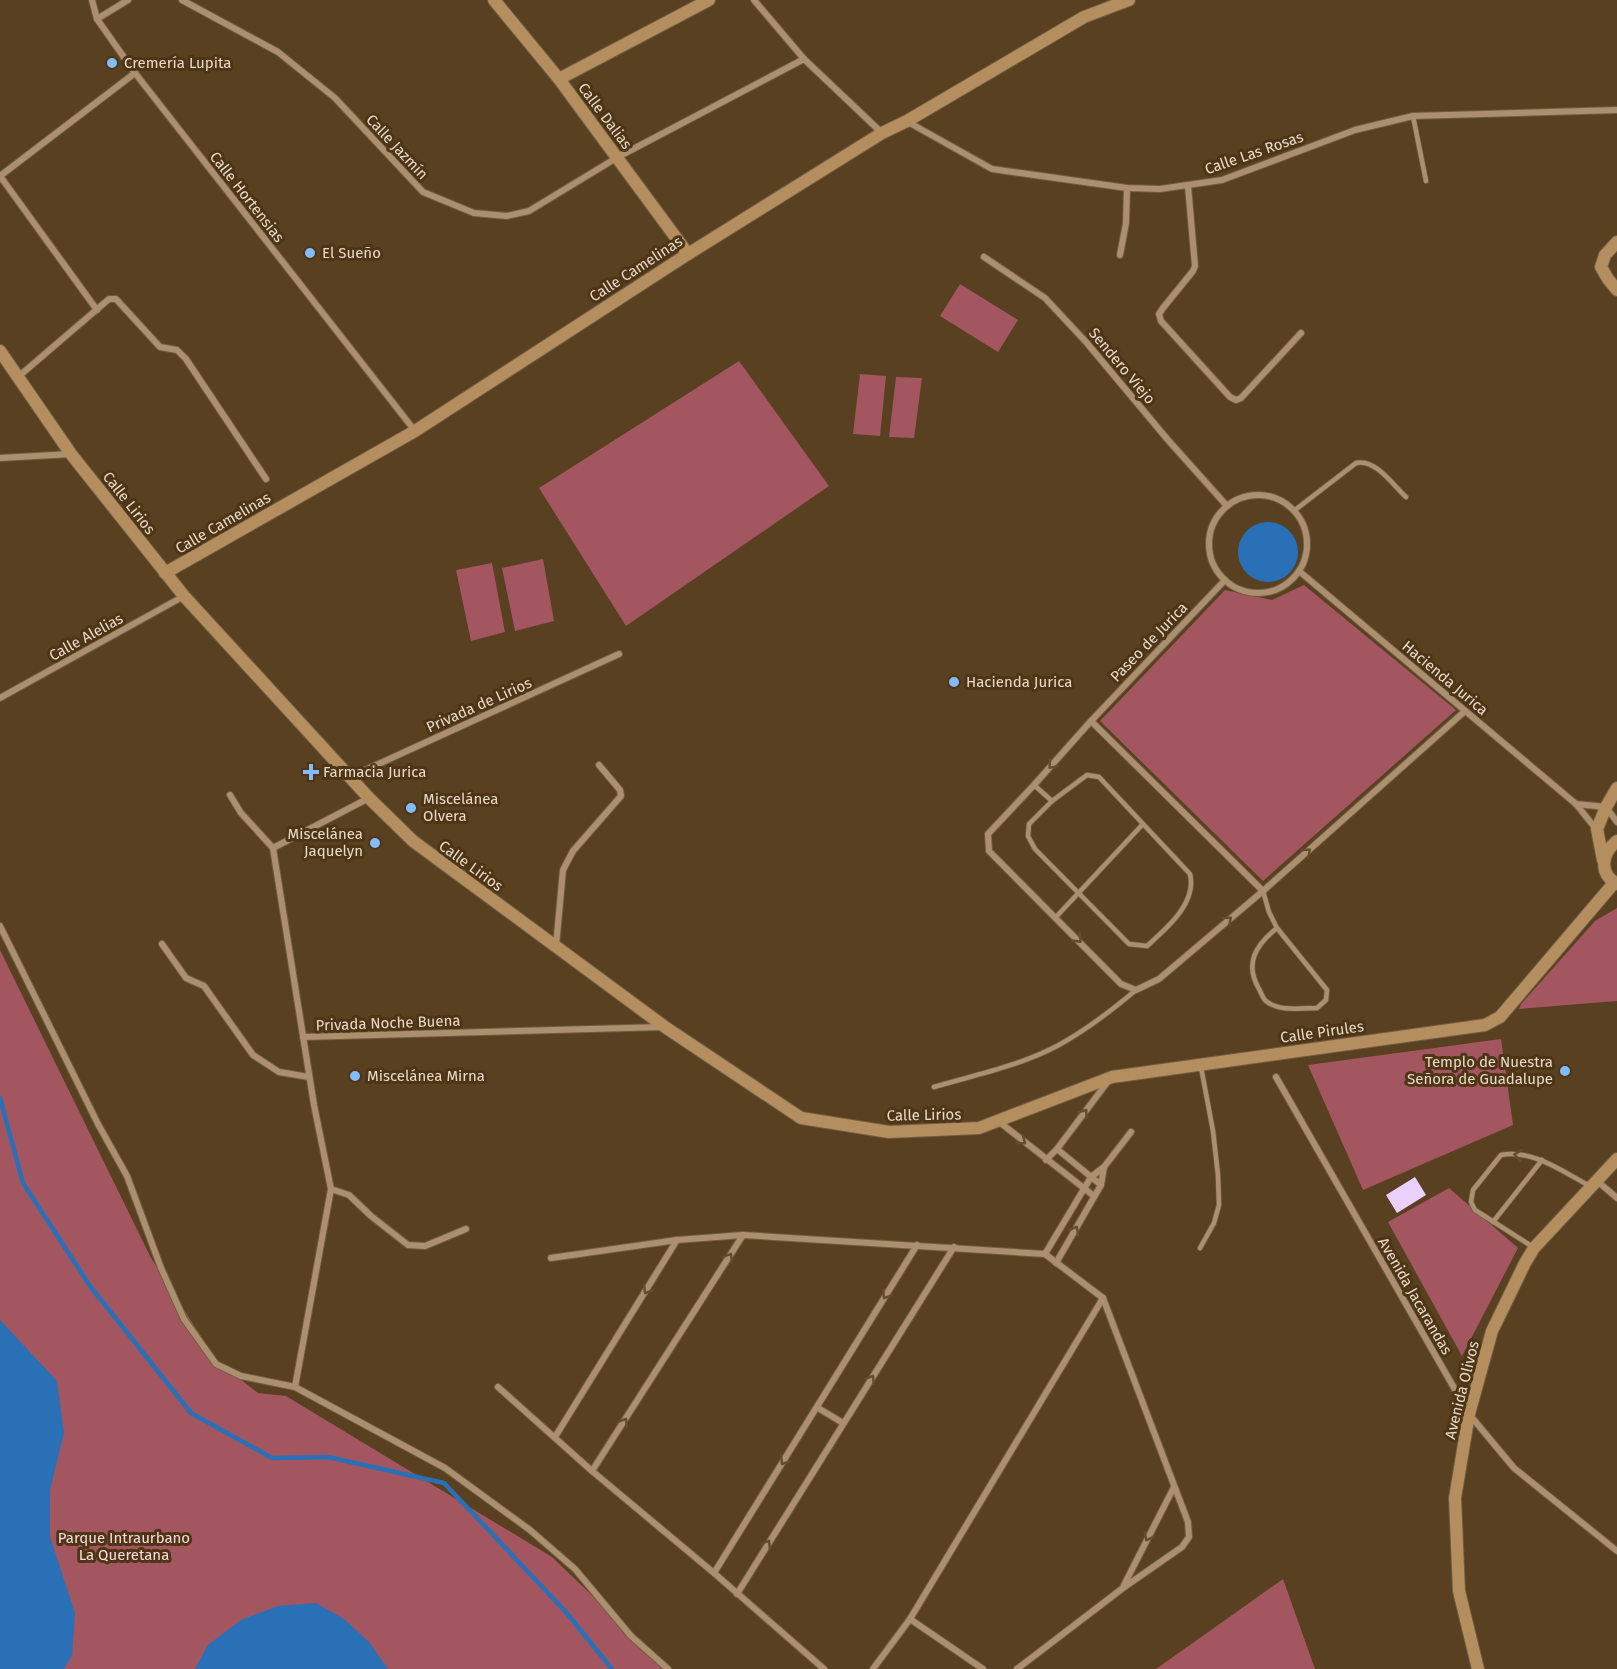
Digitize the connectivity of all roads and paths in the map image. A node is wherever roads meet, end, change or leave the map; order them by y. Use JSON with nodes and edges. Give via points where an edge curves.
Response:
{"nodes":[{"id":1,"x":92,"y":0,"type":"edge"},
{"id":2,"x":128,"y":0,"type":"edge"},
{"id":3,"x":182,"y":0,"type":"edge"},
{"id":4,"x":494,"y":0,"type":"edge"},
{"id":5,"x":709,"y":0,"type":"edge"},
{"id":6,"x":754,"y":0,"type":"edge"},
{"id":7,"x":1129,"y":0,"type":"edge"},
{"id":8,"x":97,"y":20,"type":"junction"},
{"id":9,"x":804,"y":59,"type":"junction"},
{"id":10,"x":135,"y":74,"type":"junction"},
{"id":11,"x":559,"y":79,"type":"junction"},
{"id":12,"x":1617,"y":110,"type":"edge"},
{"id":13,"x":1413,"y":116,"type":"junction"},
{"id":14,"x":908,"y":122,"type":"junction"},
{"id":15,"x":882,"y":133,"type":"junction"},
{"id":16,"x":618,"y":158,"type":"junction"},
{"id":17,"x":0,"y":176,"type":"edge"},
{"id":18,"x":1426,"y":181,"type":"dead end"},
{"id":19,"x":1188,"y":186,"type":"junction"},
{"id":20,"x":1127,"y":188,"type":"junction"},
{"id":21,"x":1617,"y":242,"type":"edge"},
{"id":22,"x":688,"y":254,"type":"junction"},
{"id":23,"x":1120,"y":255,"type":"dead end"},
{"id":24,"x":984,"y":257,"type":"dead end"},
{"id":25,"x":1617,"y":290,"type":"edge"},
{"id":26,"x":97,"y":309,"type":"junction"},
{"id":27,"x":1301,"y":333,"type":"dead end"},
{"id":28,"x":0,"y":351,"type":"edge"},
{"id":29,"x":18,"y":377,"type":"junction"},
{"id":30,"x":415,"y":431,"type":"junction"},
{"id":31,"x":71,"y":454,"type":"junction"},
{"id":32,"x":0,"y":458,"type":"edge"},
{"id":33,"x":266,"y":479,"type":"dead end"},
{"id":34,"x":1406,"y":497,"type":"dead end"},
{"id":35,"x":1227,"y":506,"type":"junction"},
{"id":36,"x":1295,"y":510,"type":"junction"},
{"id":37,"x":1299,"y":571,"type":"junction"},
{"id":38,"x":165,"y":573,"type":"junction"},
{"id":39,"x":1225,"y":580,"type":"junction"},
{"id":40,"x":184,"y":596,"type":"junction"},
{"id":41,"x":619,"y":654,"type":"dead end"},
{"id":42,"x":0,"y":698,"type":"edge"},
{"id":43,"x":1465,"y":711,"type":"junction"},
{"id":44,"x":1091,"y":721,"type":"junction"},
{"id":45,"x":598,"y":765,"type":"dead end"},
{"id":46,"x":350,"y":777,"type":"junction"},
{"id":47,"x":1034,"y":785,"type":"junction"},
{"id":48,"x":1617,"y":788,"type":"edge"},
{"id":49,"x":230,"y":795,"type":"dead end"},
{"id":50,"x":369,"y":798,"type":"junction"},
{"id":51,"x":1052,"y":801,"type":"junction"},
{"id":52,"x":1576,"y":804,"type":"junction"},
{"id":53,"x":1606,"y":807,"type":"junction"},
{"id":54,"x":1617,"y":822,"type":"edge"},
{"id":55,"x":1143,"y":824,"type":"junction"},
{"id":56,"x":1597,"y":829,"type":"junction"},
{"id":57,"x":1617,"y":841,"type":"edge"},
{"id":58,"x":273,"y":848,"type":"junction"},
{"id":59,"x":1604,"y":860,"type":"junction"},
{"id":60,"x":1616,"y":883,"type":"edge"},
{"id":61,"x":1263,"y":891,"type":"junction"},
{"id":62,"x":1078,"y":893,"type":"junction"},
{"id":63,"x":1056,"y":917,"type":"junction"},
{"id":64,"x":0,"y":926,"type":"edge"},
{"id":65,"x":1277,"y":928,"type":"junction"},
{"id":66,"x":162,"y":944,"type":"dead end"},
{"id":67,"x":556,"y":947,"type":"junction"},
{"id":68,"x":1136,"y":990,"type":"junction"},
{"id":69,"x":664,"y":1027,"type":"junction"},
{"id":70,"x":303,"y":1037,"type":"junction"},
{"id":71,"x":1201,"y":1064,"type":"junction"},
{"id":72,"x":309,"y":1077,"type":"junction"},
{"id":73,"x":1112,"y":1077,"type":"junction"},
{"id":74,"x":1275,"y":1077,"type":"dead end"},
{"id":75,"x":934,"y":1087,"type":"dead end"},
{"id":76,"x":998,"y":1121,"type":"junction"},
{"id":77,"x":980,"y":1128,"type":"joint"},
{"id":78,"x":1131,"y":1131,"type":"dead end"},
{"id":79,"x":1057,"y":1149,"type":"junction"},
{"id":80,"x":1617,"y":1159,"type":"edge"},
{"id":81,"x":1046,"y":1160,"type":"junction"},
{"id":82,"x":1542,"y":1160,"type":"junction"},
{"id":83,"x":1104,"y":1167,"type":"junction"},
{"id":84,"x":1091,"y":1177,"type":"junction"},
{"id":85,"x":1593,"y":1183,"type":"junction"},
{"id":86,"x":1101,"y":1185,"type":"junction"},
{"id":87,"x":332,"y":1189,"type":"junction"},
{"id":88,"x":1083,"y":1189,"type":"junction"},
{"id":89,"x":1094,"y":1197,"type":"junction"},
{"id":90,"x":1617,"y":1198,"type":"edge"},
{"id":91,"x":1493,"y":1222,"type":"junction"},
{"id":92,"x":466,"y":1229,"type":"dead end"},
{"id":93,"x":743,"y":1235,"type":"junction"},
{"id":94,"x":677,"y":1240,"type":"junction"},
{"id":95,"x":917,"y":1245,"type":"junction"},
{"id":96,"x":954,"y":1247,"type":"junction"},
{"id":97,"x":1200,"y":1248,"type":"dead end"},
{"id":98,"x":1534,"y":1248,"type":"junction"},
{"id":99,"x":1044,"y":1254,"type":"junction"},
{"id":100,"x":551,"y":1258,"type":"dead end"},
{"id":101,"x":1056,"y":1263,"type":"junction"},
{"id":102,"x":1103,"y":1298,"type":"junction"},
{"id":103,"x":296,"y":1387,"type":"junction"},
{"id":104,"x":498,"y":1387,"type":"dead end"},
{"id":105,"x":818,"y":1408,"type":"junction"},
{"id":106,"x":1469,"y":1414,"type":"junction"},
{"id":107,"x":843,"y":1423,"type":"junction"},
{"id":108,"x":555,"y":1437,"type":"junction"},
{"id":109,"x":592,"y":1471,"type":"junction"},
{"id":110,"x":1174,"y":1487,"type":"junction"},
{"id":111,"x":1617,"y":1551,"type":"edge"},
{"id":112,"x":714,"y":1573,"type":"junction"},
{"id":113,"x":1123,"y":1588,"type":"junction"},
{"id":114,"x":737,"y":1594,"type":"junction"},
{"id":115,"x":910,"y":1619,"type":"junction"},
{"id":116,"x":668,"y":1669,"type":"edge"},
{"id":117,"x":824,"y":1669,"type":"edge"},
{"id":118,"x":873,"y":1669,"type":"edge"},
{"id":119,"x":983,"y":1669,"type":"edge"},
{"id":120,"x":1017,"y":1669,"type":"edge"},
{"id":121,"x":1478,"y":1669,"type":"edge"}],
"edges":[{"from":1,"to":8,"type":"street","name":"Calle Hortensias"},
{"from":2,"to":8,"type":"street"},
{"from":3,"to":16,"type":"street","name":"Calle Jazmín","via":[[278,52],[335,98],[423,192],[474,213],[507,216],[529,211]]},
{"from":4,"to":11,"type":"street","name":"Calle Dalias"},
{"from":5,"to":11,"type":"street"},
{"from":6,"to":9,"type":"street"},
{"from":7,"to":14,"type":"street","name":"Calle Camelinas","via":[[1084,17]]},
{"from":8,"to":10,"type":"street","name":"Calle Hortensias"},
{"from":9,"to":15,"type":"street"},
{"from":9,"to":16,"type":"street","name":"Calle Jazmín"},
{"from":10,"to":17,"type":"street"},
{"from":10,"to":30,"type":"street","name":"Calle Hortensias"},
{"from":11,"to":16,"type":"street","name":"Calle Dalias"},
{"from":12,"to":13,"type":"street","name":"Calle Las Rosas"},
{"from":13,"to":18,"type":"lane"},
{"from":13,"to":19,"type":"street","name":"Calle Las Rosas","via":[[1355,130],[1222,180]]},
{"from":14,"to":15,"type":"street","name":"Calle Camelinas"},
{"from":14,"to":20,"type":"street","name":"Calle Las Rosas","via":[[992,169]]},
{"from":15,"to":22,"type":"street","name":"Calle Camelinas"},
{"from":16,"to":22,"type":"street","name":"Calle Dalias"},
{"from":17,"to":26,"type":"street"},
{"from":19,"to":20,"type":"street","name":"Calle Las Rosas"},
{"from":19,"to":27,"type":"street","via":[[1195,266],[1163,308],[1161,321],[1236,400]]},
{"from":20,"to":23,"type":"street"},
{"from":21,"to":25,"type":"street","via":[[1605,255],[1601,267]]},
{"from":22,"to":30,"type":"street","name":"Calle Camelinas"},
{"from":24,"to":35,"type":"street","name":"Sendero Viejo","via":[[1045,298]]},
{"from":26,"to":29,"type":"street"},
{"from":26,"to":33,"type":"street","via":[[109,299],[116,299],[160,347],[181,354]]},
{"from":28,"to":29,"type":"street","name":"Calle Lirios"},
{"from":29,"to":31,"type":"street","name":"Calle Lirios"},
{"from":30,"to":38,"type":"street","name":"Calle Camelinas"},
{"from":31,"to":32,"type":"street"},
{"from":31,"to":38,"type":"street","name":"Calle Lirios"},
{"from":34,"to":36,"type":"lane","via":[[1364,461],[1356,463]]},
{"from":35,"to":36,"type":"street","via":[[1239,498],[1267,495]]},
{"from":35,"to":39,"type":"street","via":[[1218,516],[1209,542],[1216,569]]},
{"from":36,"to":37,"type":"street","via":[[1308,545]]},
{"from":37,"to":39,"type":"street","via":[[1278,589],[1264,592],[1250,592]]},
{"from":37,"to":43,"type":"street","name":"Hacienda Jurica"},
{"from":38,"to":40,"type":"street","name":"Calle Lirios"},
{"from":39,"to":44,"type":"street","name":"Paseo de Jurica"},
{"from":40,"to":42,"type":"street","name":"Calle Alelias"},
{"from":40,"to":46,"type":"street","name":"Calle Lirios"},
{"from":41,"to":46,"type":"street","name":"Privada de Lirios"},
{"from":43,"to":52,"type":"street","name":"Hacienda Jurica"},
{"from":61,"to":43,"type":"street","one_way":true},
{"from":44,"to":47,"type":"street","name":"Paseo de Jurica","one_way":true},
{"from":44,"to":61,"type":"street"},
{"from":45,"to":67,"type":"street","via":[[621,790],[621,796],[573,851],[563,870]]},
{"from":46,"to":50,"type":"street","name":"Calle Lirios"},
{"from":47,"to":51,"type":"lane"},
{"from":47,"to":63,"type":"street","name":"Paseo de Jurica","via":[[988,834],[989,851]]},
{"from":48,"to":53,"type":"street"},
{"from":49,"to":58,"type":"street","via":[[246,820]]},
{"from":50,"to":58,"type":"street"},
{"from":50,"to":67,"type":"street","name":"Calle Lirios","via":[[413,841]]},
{"from":51,"to":55,"type":"lane","via":[[1087,775],[1099,777]]},
{"from":51,"to":62,"type":"lane","via":[[1029,824],[1028,836],[1035,849]]},
{"from":52,"to":53,"type":"street"},
{"from":52,"to":56,"type":"street","name":"Hacienda Jurica"},
{"from":53,"to":54,"type":"street"},
{"from":53,"to":56,"type":"street"},
{"from":55,"to":62,"type":"lane"},
{"from":55,"to":62,"type":"lane","via":[[1190,874],[1191,893],[1171,924],[1147,946],[1129,944]]},
{"from":56,"to":59,"type":"street"},
{"from":57,"to":59,"type":"street"},
{"from":58,"to":70,"type":"street","name":"Privada Noche Buena"},
{"from":59,"to":60,"type":"street","via":[[1608,877]]},
{"from":60,"to":71,"type":"street","name":"Calle Pirules","via":[[1500,1017],[1485,1025]]},
{"from":61,"to":65,"type":"lane"},
{"from":68,"to":61,"type":"street","one_way":true,"via":[[1159,979]]},
{"from":62,"to":63,"type":"lane"},
{"from":63,"to":68,"type":"street","name":"Paseo de Jurica","one_way":true,"via":[[1121,984]]},
{"from":64,"to":103,"type":"street","via":[[127,1176],[184,1319],[216,1364],[241,1376]]},
{"from":65,"to":65,"type":"lane","via":[[1327,990],[1326,1000],[1317,1008],[1284,1008],[1266,1001],[1252,978],[1260,942]]},
{"from":66,"to":72,"type":"street","via":[[186,978],[204,986],[253,1055],[279,1072]]},
{"from":67,"to":69,"type":"street","name":"Calle Lirios"},
{"from":68,"to":75,"type":"lane","via":[[1101,1019],[1055,1047]]},
{"from":69,"to":70,"type":"street","name":"Privada Noche Buena"},
{"from":69,"to":77,"type":"street","name":"Calle Lirios","via":[[801,1118],[889,1132]]},
{"from":70,"to":72,"type":"street"},
{"from":71,"to":73,"type":"street","name":"Calle Pirules"},
{"from":71,"to":97,"type":"lane","via":[[1213,1131],[1219,1205]]},
{"from":72,"to":87,"type":"street"},
{"from":73,"to":76,"type":"street","name":"Calle Pirules"},
{"from":79,"to":73,"type":"street","one_way":true},
{"from":74,"to":106,"type":"street","name":"Avenida Jacarandas"},
{"from":76,"to":77,"type":"street","name":"Calle Pirules"},
{"from":76,"to":81,"type":"street","one_way":true},
{"from":78,"to":83,"type":"street"},
{"from":79,"to":81,"type":"street"},
{"from":79,"to":84,"type":"street"},
{"from":80,"to":85,"type":"street","name":"Avenida Olivos"},
{"from":81,"to":88,"type":"street"},
{"from":82,"to":85,"type":"lane"},
{"from":82,"to":91,"type":"lane"},
{"from":82,"to":91,"type":"lane","one_way":true,"via":[[1521,1154],[1502,1155],[1473,1190],[1471,1202],[1475,1210]]},
{"from":83,"to":84,"type":"street"},
{"from":83,"to":86,"type":"street"},
{"from":84,"to":86,"type":"street"},
{"from":84,"to":88,"type":"street"},
{"from":85,"to":90,"type":"street"},
{"from":85,"to":98,"type":"street","name":"Avenida Olivos"},
{"from":86,"to":89,"type":"street"},
{"from":87,"to":92,"type":"street","via":[[349,1195],[408,1245],[425,1246]]},
{"from":87,"to":103,"type":"street"},
{"from":88,"to":89,"type":"street"},
{"from":88,"to":99,"type":"street"},
{"from":101,"to":89,"type":"street","one_way":true},
{"from":91,"to":98,"type":"lane"},
{"from":93,"to":94,"type":"street"},
{"from":93,"to":95,"type":"street"},
{"from":109,"to":93,"type":"street","one_way":true},
{"from":94,"to":100,"type":"street"},
{"from":94,"to":108,"type":"street","one_way":true},
{"from":95,"to":96,"type":"street"},
{"from":95,"to":105,"type":"street","one_way":true},
{"from":96,"to":99,"type":"street"},
{"from":107,"to":96,"type":"street","one_way":true},
{"from":98,"to":106,"type":"street","name":"Avenida Olivos","via":[[1492,1331]]},
{"from":99,"to":101,"type":"street"},
{"from":101,"to":102,"type":"street"},
{"from":102,"to":110,"type":"street"},
{"from":102,"to":115,"type":"street"},
{"from":103,"to":116,"type":"street","via":[[445,1468],[530,1530],[575,1569],[631,1636]]},
{"from":104,"to":108,"type":"street"},
{"from":105,"to":107,"type":"street"},
{"from":105,"to":112,"type":"street","one_way":true},
{"from":106,"to":111,"type":"street","name":"Avenida Jacarandas","via":[[1514,1468]]},
{"from":106,"to":121,"type":"street","name":"Avenida Olivos","via":[[1455,1498],[1459,1592]]},
{"from":114,"to":107,"type":"street","one_way":true},
{"from":108,"to":109,"type":"street"},
{"from":109,"to":112,"type":"street"},
{"from":110,"to":113,"type":"street","one_way":true},
{"from":110,"to":113,"type":"street","via":[[1188,1522],[1189,1538]]},
{"from":112,"to":114,"type":"street"},
{"from":113,"to":120,"type":"street"},
{"from":114,"to":117,"type":"street"},
{"from":115,"to":118,"type":"street"},
{"from":115,"to":119,"type":"street"}]}
